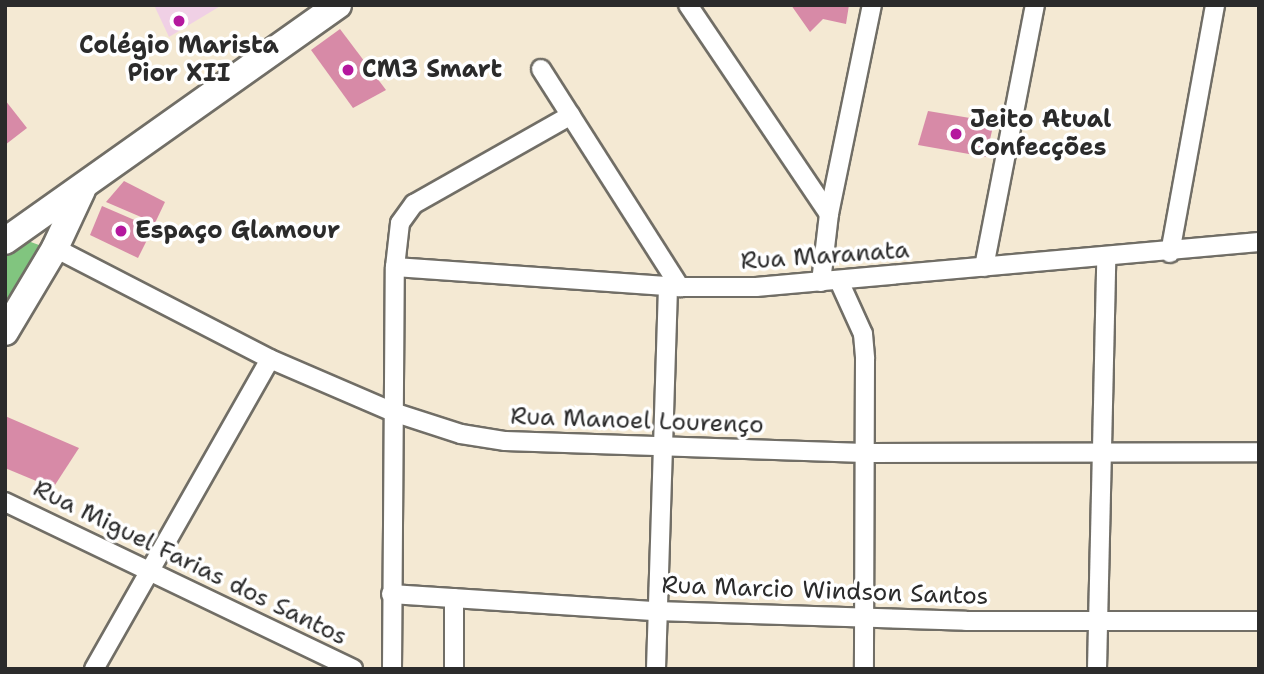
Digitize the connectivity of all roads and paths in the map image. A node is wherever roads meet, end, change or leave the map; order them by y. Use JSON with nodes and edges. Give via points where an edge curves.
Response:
{"nodes":[{"id":1,"x":338,"y":5,"type":"edge"},
{"id":2,"x":872,"y":5,"type":"edge"},
{"id":3,"x":1035,"y":5,"type":"edge"},
{"id":4,"x":1215,"y":5,"type":"edge"},
{"id":5,"x":696,"y":8,"type":"edge"},
{"id":6,"x":541,"y":69,"type":"dead end"},
{"id":7,"x":571,"y":115,"type":"junction"},
{"id":8,"x":82,"y":188,"type":"junction"},
{"id":9,"x":829,"y":215,"type":"junction"},
{"id":10,"x":5,"y":241,"type":"edge"},
{"id":11,"x":1259,"y":242,"type":"edge"},
{"id":12,"x":55,"y":248,"type":"junction"},
{"id":13,"x":1170,"y":253,"type":"junction"},
{"id":14,"x":1105,"y":259,"type":"junction"},
{"id":15,"x":395,"y":267,"type":"junction"},
{"id":16,"x":984,"y":267,"type":"junction"},
{"id":17,"x":830,"y":282,"type":"junction"},
{"id":18,"x":674,"y":286,"type":"junction"},
{"id":19,"x":5,"y":332,"type":"edge"},
{"id":20,"x":270,"y":359,"type":"junction"},
{"id":21,"x":393,"y":412,"type":"junction"},
{"id":22,"x":662,"y":448,"type":"junction"},
{"id":23,"x":1259,"y":452,"type":"edge"},
{"id":24,"x":865,"y":453,"type":"junction"},
{"id":25,"x":1098,"y":454,"type":"junction"},
{"id":26,"x":5,"y":502,"type":"edge"},
{"id":27,"x":149,"y":571,"type":"junction"},
{"id":28,"x":391,"y":594,"type":"junction"},
{"id":29,"x":454,"y":598,"type":"junction"},
{"id":30,"x":656,"y":611,"type":"junction"},
{"id":31,"x":865,"y":617,"type":"junction"},
{"id":32,"x":1259,"y":621,"type":"edge"},
{"id":33,"x":1098,"y":622,"type":"junction"},
{"id":34,"x":94,"y":669,"type":"edge"},
{"id":35,"x":353,"y":669,"type":"edge"},
{"id":36,"x":392,"y":669,"type":"edge"},
{"id":37,"x":454,"y":669,"type":"edge"},
{"id":38,"x":656,"y":669,"type":"edge"},
{"id":39,"x":864,"y":669,"type":"edge"},
{"id":40,"x":1097,"y":669,"type":"edge"}],
"edges":[{"from":1,"to":8,"type":"main road"},
{"from":2,"to":9,"type":"street"},
{"from":3,"to":16,"type":"street"},
{"from":4,"to":13,"type":"street"},
{"from":5,"to":9,"type":"street"},
{"from":6,"to":7,"type":"street"},
{"from":7,"to":15,"type":"street","via":[[414,204],[400,223]]},
{"from":7,"to":18,"type":"street"},
{"from":8,"to":10,"type":"main road"},
{"from":8,"to":12,"type":"main road"},
{"from":9,"to":17,"type":"street"},
{"from":11,"to":13,"type":"street","name":"Rua Maranata"},
{"from":12,"to":19,"type":"main road"},
{"from":12,"to":20,"type":"street","name":"Rua Manoel Lourenço"},
{"from":13,"to":14,"type":"street","name":"Rua Maranata"},
{"from":14,"to":16,"type":"street","name":"Rua Maranata"},
{"from":14,"to":25,"type":"street"},
{"from":15,"to":18,"type":"street","name":"Rua Maranata"},
{"from":15,"to":21,"type":"street"},
{"from":16,"to":17,"type":"street","name":"Rua Maranata"},
{"from":17,"to":18,"type":"street","name":"Rua Maranata"},
{"from":17,"to":24,"type":"street","via":[[863,334]]},
{"from":18,"to":22,"type":"street"},
{"from":20,"to":21,"type":"street","name":"Rua Manoel Lourenço"},
{"from":20,"to":27,"type":"street"},
{"from":21,"to":22,"type":"street","name":"Rua Manoel Lourenço","via":[[450,431],[505,441]]},
{"from":21,"to":28,"type":"street"},
{"from":22,"to":24,"type":"street","name":"Rua Manoel Lourenço"},
{"from":22,"to":30,"type":"street"},
{"from":23,"to":25,"type":"street","name":"Rua Manoel Lourenço"},
{"from":24,"to":25,"type":"street","name":"Rua Manoel Lourenço"},
{"from":24,"to":31,"type":"street"},
{"from":25,"to":33,"type":"street"},
{"from":26,"to":27,"type":"street","name":"Rua Miguel Farias dos Santos"},
{"from":27,"to":34,"type":"street"},
{"from":27,"to":35,"type":"street","name":"Rua Miguel Farias dos Santos"},
{"from":28,"to":29,"type":"street","name":"Rua Marcio Windson Santos"},
{"from":28,"to":36,"type":"street"},
{"from":29,"to":30,"type":"street","name":"Rua Marcio Windson Santos"},
{"from":29,"to":37,"type":"street"},
{"from":30,"to":31,"type":"street","name":"Rua Marcio Windson Santos"},
{"from":30,"to":38,"type":"street"},
{"from":31,"to":33,"type":"street","name":"Rua Marcio Windson Santos"},
{"from":31,"to":39,"type":"street"},
{"from":32,"to":33,"type":"street","name":"Rua Marcio Windson Santos"},
{"from":33,"to":40,"type":"street"}]}
